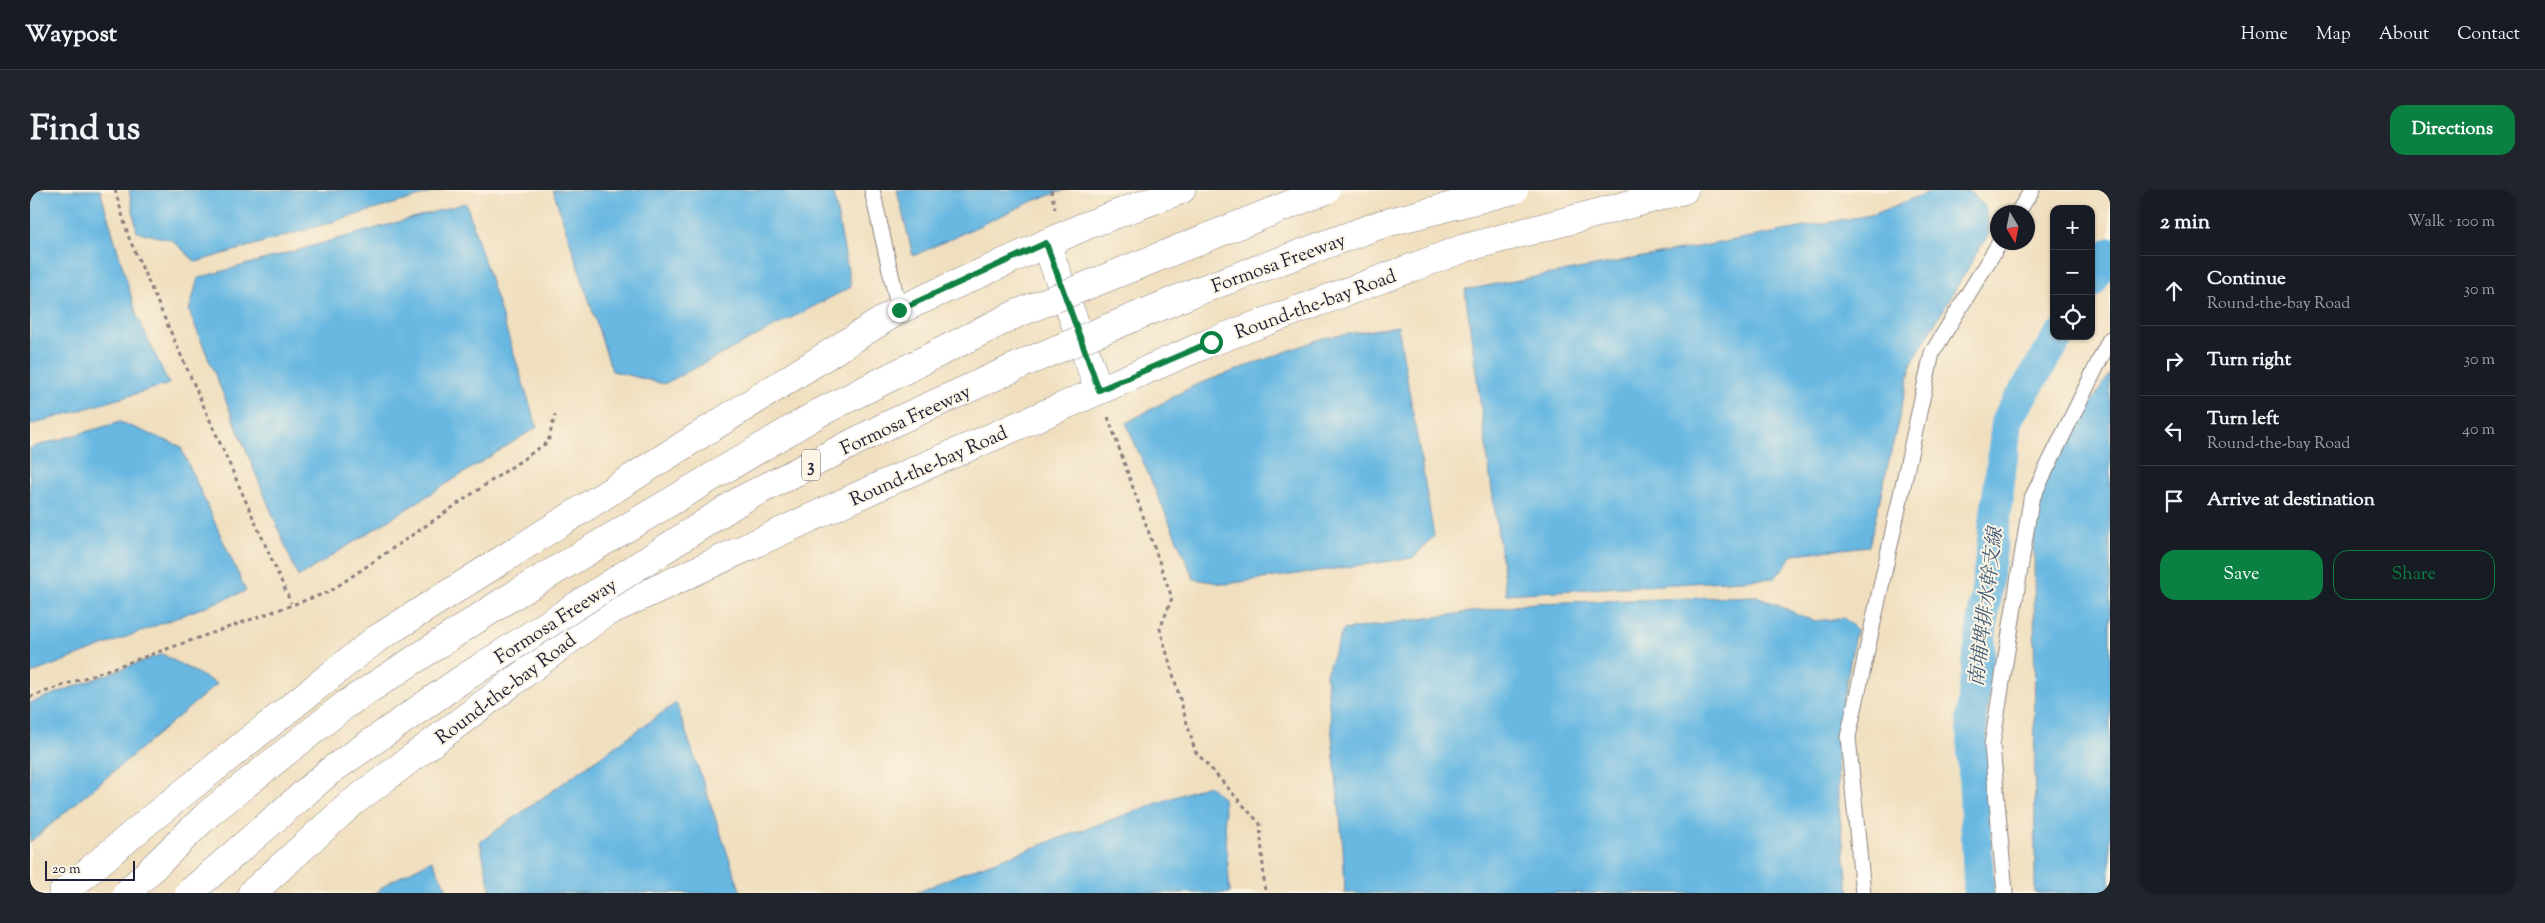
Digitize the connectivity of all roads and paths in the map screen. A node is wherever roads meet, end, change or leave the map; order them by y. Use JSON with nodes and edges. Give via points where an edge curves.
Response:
{"nodes":[{"id":1,"x":115,"y":190,"type":"edge"},
{"id":2,"x":872,"y":190,"type":"edge"},
{"id":3,"x":1181,"y":190,"type":"edge"},
{"id":4,"x":1326,"y":190,"type":"edge"},
{"id":5,"x":1514,"y":190,"type":"edge"},
{"id":6,"x":1684,"y":190,"type":"edge"},
{"id":7,"x":2032,"y":190,"type":"edge"},
{"id":8,"x":2022,"y":205,"type":"edge"},
{"id":9,"x":1046,"y":243,"type":"junction"},
{"id":10,"x":1995,"y":250,"type":"edge"},
{"id":11,"x":899,"y":310,"type":"junction"},
{"id":12,"x":2110,"y":339,"type":"edge"},
{"id":13,"x":1099,"y":390,"type":"junction"},
{"id":14,"x":555,"y":415,"type":"dead end"},
{"id":15,"x":291,"y":603,"type":"junction"},
{"id":16,"x":30,"y":697,"type":"edge"},
{"id":17,"x":63,"y":893,"type":"edge"},
{"id":18,"x":127,"y":893,"type":"edge"},
{"id":19,"x":190,"y":893,"type":"edge"},
{"id":20,"x":252,"y":893,"type":"edge"},
{"id":21,"x":1265,"y":893,"type":"edge"},
{"id":22,"x":1863,"y":893,"type":"edge"},
{"id":23,"x":2005,"y":893,"type":"edge"}],
"edges":[{"from":1,"to":15,"type":"path","via":[[129,238]]},
{"from":2,"to":11,"type":"lane"},
{"from":3,"to":9,"type":"main road"},
{"from":4,"to":18,"type":"main road","number":"3","bridge":true,"via":[[1016,314],[819,413],[506,600],[345,705],[208,814]]},
{"from":5,"to":19,"type":"main road","name":"Formosa Freeway","number":"3","bridge":true,"via":[[1382,224],[1195,292],[1029,361],[888,425],[741,500],[461,680],[330,771]]},
{"from":6,"to":13,"type":"main road","name":"Round-the-bay Road","via":[[1465,248],[1211,342]]},
{"from":7,"to":8,"type":"lane"},
{"from":9,"to":11,"type":"main road"},
{"from":9,"to":13,"type":"main road"},
{"from":10,"to":22,"type":"lane","via":[[1932,353],[1848,737]]},
{"from":11,"to":17,"type":"main road","via":[[375,640]]},
{"from":12,"to":23,"type":"lane","via":[[2031,500],[1992,745]]},
{"from":13,"to":20,"type":"main road","name":"Round-the-bay Road","via":[[886,483],[605,613],[352,803]]},
{"from":13,"to":21,"type":"path","via":[[1172,598],[1160,629],[1195,751],[1260,824]]},
{"from":14,"to":15,"type":"path","via":[[548,442],[329,592]]},
{"from":15,"to":16,"type":"path"}]}
